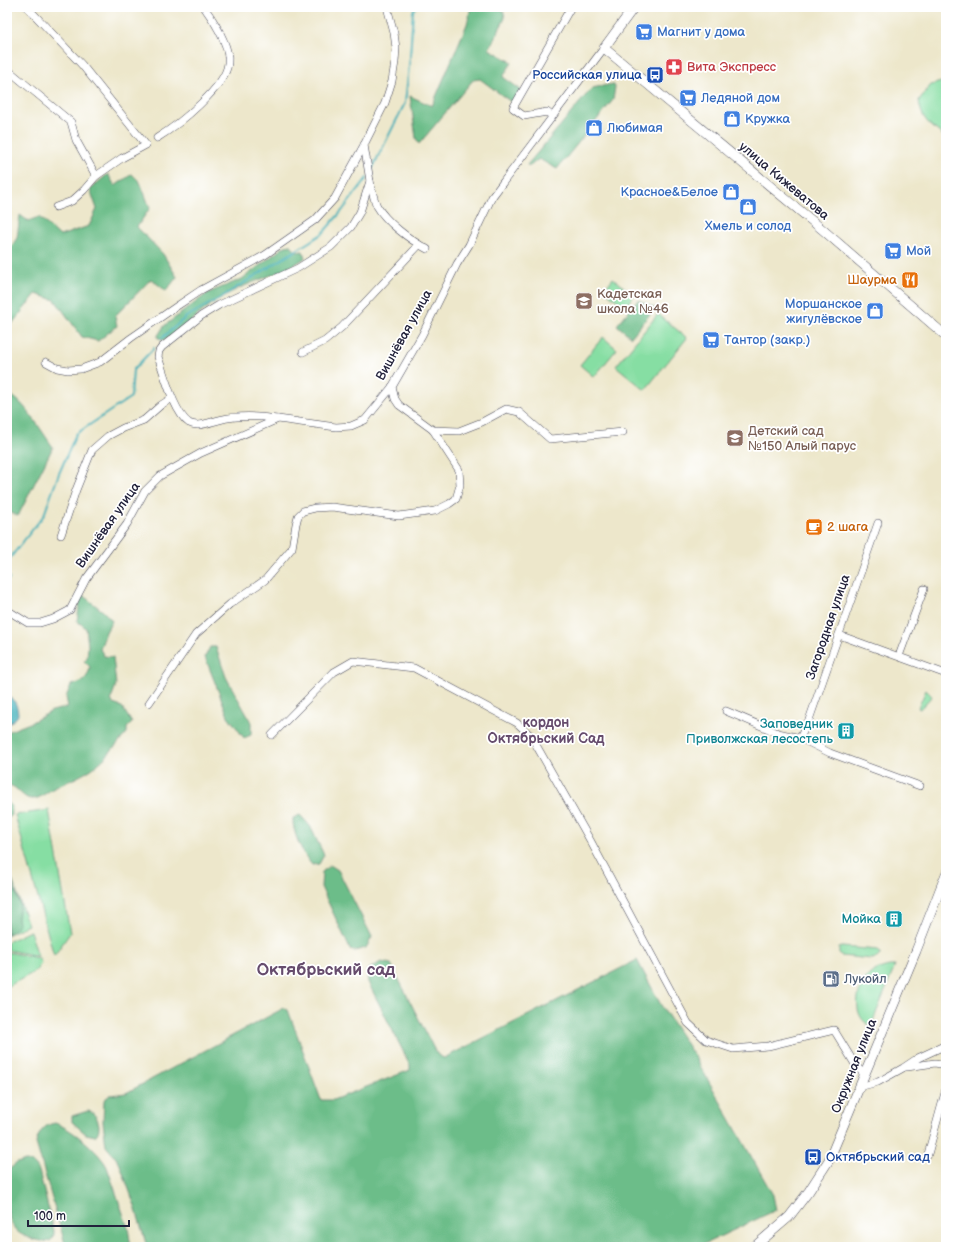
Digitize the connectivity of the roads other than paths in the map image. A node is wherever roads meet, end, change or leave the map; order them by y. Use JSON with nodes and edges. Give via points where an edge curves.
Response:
{"nodes":[{"id":1,"x":28,"y":7,"type":"edge"},
{"id":2,"x":204,"y":7,"type":"edge"},
{"id":3,"x":387,"y":7,"type":"edge"},
{"id":4,"x":571,"y":7,"type":"edge"},
{"id":5,"x":634,"y":7,"type":"edge"},
{"id":6,"x":604,"y":48,"type":"junction"},
{"id":7,"x":7,"y":69,"type":"edge"},
{"id":8,"x":552,"y":116,"type":"junction"},
{"id":9,"x":158,"y":138,"type":"dead end"},
{"id":10,"x":364,"y":145,"type":"junction"},
{"id":11,"x":96,"y":176,"type":"junction"},
{"id":12,"x":370,"y":181,"type":"junction"},
{"id":13,"x":56,"y":207,"type":"dead end"},
{"id":14,"x":419,"y":245,"type":"junction"},
{"id":15,"x":427,"y":249,"type":"dead end"},
{"id":16,"x":946,"y":336,"type":"edge"},
{"id":17,"x":303,"y":352,"type":"dead end"},
{"id":18,"x":46,"y":362,"type":"dead end"},
{"id":19,"x":392,"y":387,"type":"junction"},
{"id":20,"x":172,"y":398,"type":"junction"},
{"id":21,"x":278,"y":418,"type":"junction"},
{"id":22,"x":433,"y":430,"type":"junction"},
{"id":23,"x":623,"y":432,"type":"dead end"},
{"id":24,"x":878,"y":523,"type":"dead end"},
{"id":25,"x":61,"y":535,"type":"dead end"},
{"id":26,"x":924,"y":589,"type":"dead end"},
{"id":27,"x":7,"y":610,"type":"edge"},
{"id":28,"x":839,"y":634,"type":"junction"},
{"id":29,"x":899,"y":656,"type":"junction"},
{"id":30,"x":946,"y":674,"type":"edge"},
{"id":31,"x":149,"y":702,"type":"dead end"},
{"id":32,"x":726,"y":711,"type":"dead end"},
{"id":33,"x":272,"y":735,"type":"dead end"},
{"id":34,"x":800,"y":738,"type":"junction"},
{"id":35,"x":920,"y":786,"type":"dead end"},
{"id":36,"x":946,"y":874,"type":"edge"},
{"id":37,"x":944,"y":1048,"type":"edge"},
{"id":38,"x":946,"y":1065,"type":"edge"},
{"id":39,"x":903,"y":1068,"type":"junction"},
{"id":40,"x":864,"y":1074,"type":"junction"},
{"id":41,"x":859,"y":1087,"type":"junction"},
{"id":42,"x":946,"y":1089,"type":"edge"},
{"id":43,"x":928,"y":1154,"type":"dead end"},
{"id":44,"x":754,"y":1247,"type":"edge"}],
"edges":[{"from":1,"to":11,"type":"street","via":[[82,65],[146,145]]},
{"from":2,"to":9,"type":"street","via":[[227,49],[228,63],[224,75],[204,101]]},
{"from":3,"to":10,"type":"street","via":[[396,48],[392,81],[385,103]]},
{"from":4,"to":8,"type":"street","via":[[513,108],[524,116],[547,112]]},
{"from":5,"to":6,"type":"main road","name":"Вишнёвая улица"},
{"from":6,"to":8,"type":"street","name":"Вишнёвая улица"},
{"from":6,"to":16,"type":"main road","name":"улица Кижеватова"},
{"from":7,"to":11,"type":"street","via":[[71,122],[76,140]]},
{"from":8,"to":19,"type":"street","name":"Вишнёвая улица","via":[[492,197],[469,245]]},
{"from":10,"to":12,"type":"street"},
{"from":10,"to":18,"type":"street","via":[[335,198],[314,220],[278,246],[190,297],[100,362],[81,369],[68,370]]},
{"from":11,"to":13,"type":"street","via":[[72,201]]},
{"from":12,"to":14,"type":"street","via":[[376,204],[382,213]]},
{"from":12,"to":20,"type":"street","via":[[356,220],[331,246],[298,268],[219,305],[162,347],[158,356]]},
{"from":14,"to":15,"type":"street"},
{"from":14,"to":17,"type":"street","via":[[342,327],[325,341]]},
{"from":19,"to":21,"type":"street","name":"Вишнёвая улица","via":[[365,420],[351,426],[336,427]]},
{"from":19,"to":22,"type":"street","via":[[399,405]]},
{"from":20,"to":21,"type":"street","via":[[183,417],[190,423],[199,425],[242,416]]},
{"from":20,"to":25,"type":"street","via":[[144,420],[108,436],[92,450]]},
{"from":21,"to":27,"type":"street","name":"Вишнёвая улица","via":[[218,445],[160,476],[145,491],[127,524],[86,579],[70,610],[40,623],[28,623]]},
{"from":22,"to":23,"type":"street","via":[[458,431],[506,409],[519,412],[550,439]]},
{"from":22,"to":31,"type":"street","via":[[460,470],[460,485],[456,499],[435,511],[399,516],[332,507],[303,511],[298,516],[292,548],[265,580],[230,604],[196,634]]},
{"from":24,"to":28,"type":"street","name":"Загородная улица"},
{"from":26,"to":29,"type":"street"},
{"from":28,"to":29,"type":"street"},
{"from":28,"to":34,"type":"street","name":"Загородная улица","via":[[809,720]]},
{"from":29,"to":30,"type":"street"},
{"from":32,"to":34,"type":"street","via":[[778,733]]},
{"from":33,"to":40,"type":"street","via":[[334,672],[353,661],[414,668],[518,724],[531,736],[688,1023],[706,1040],[733,1049],[768,1046],[834,1030],[856,1066]]},
{"from":34,"to":35,"type":"street","via":[[830,753]]},
{"from":36,"to":40,"type":"main road","name":"Окружная улица"},
{"from":37,"to":39,"type":"street","via":[[918,1058]]},
{"from":38,"to":39,"type":"street","via":[[935,1063]]},
{"from":39,"to":41,"type":"street","via":[[878,1082]]},
{"from":40,"to":41,"type":"main road","name":"Окружная улица"},
{"from":41,"to":44,"type":"main road","name":"Окружная улица","via":[[829,1160],[810,1191],[789,1217]]},
{"from":42,"to":43,"type":"street"}]}
